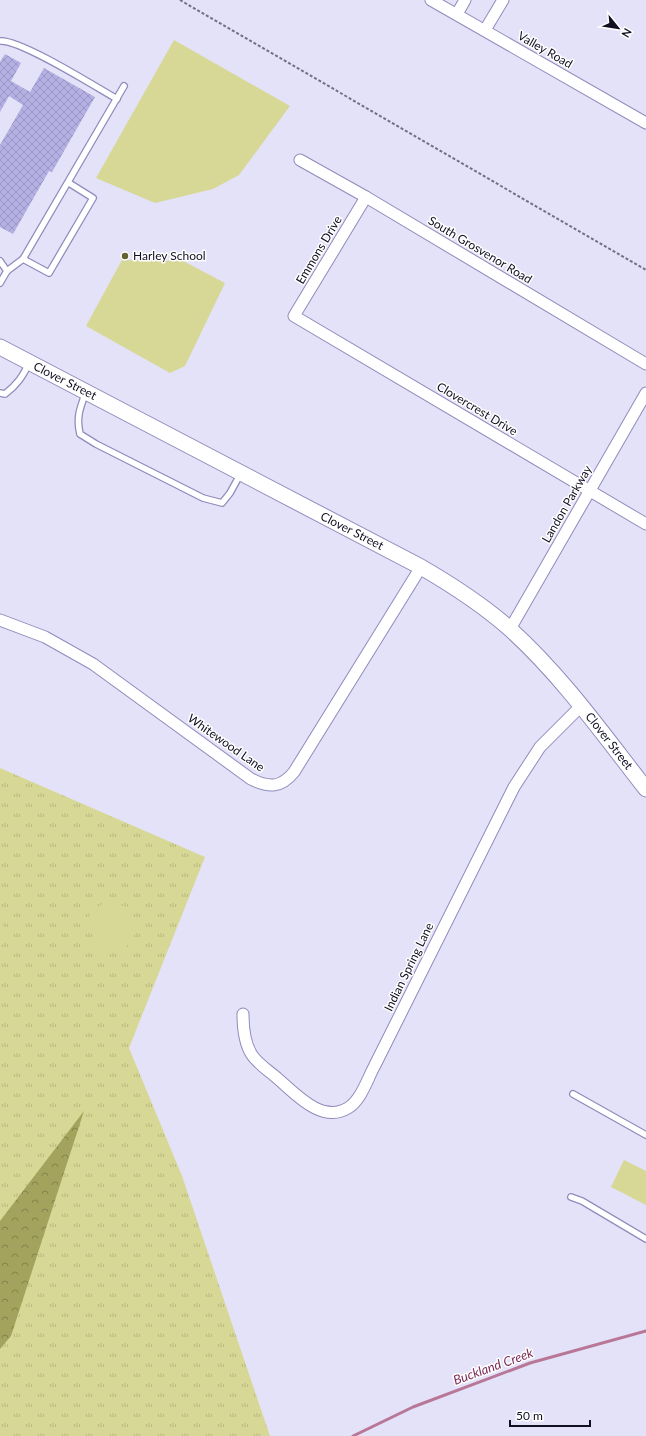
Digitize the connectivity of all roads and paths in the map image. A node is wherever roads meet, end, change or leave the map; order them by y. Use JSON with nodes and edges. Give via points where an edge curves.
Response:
{"nodes":[{"id":1,"x":180,"y":0,"type":"edge"},
{"id":2,"x":431,"y":0,"type":"edge"},
{"id":3,"x":465,"y":0,"type":"edge"},
{"id":4,"x":503,"y":0,"type":"edge"},
{"id":5,"x":456,"y":14,"type":"junction"},
{"id":6,"x":486,"y":30,"type":"junction"},
{"id":7,"x":0,"y":41,"type":"edge"},
{"id":8,"x":124,"y":86,"type":"dead end"},
{"id":9,"x":117,"y":99,"type":"junction"},
{"id":10,"x":646,"y":123,"type":"edge"},
{"id":11,"x":300,"y":160,"type":"dead end"},
{"id":12,"x":69,"y":183,"type":"junction"},
{"id":13,"x":366,"y":197,"type":"junction"},
{"id":14,"x":23,"y":259,"type":"junction"},
{"id":15,"x":0,"y":261,"type":"edge"},
{"id":16,"x":646,"y":270,"type":"edge"},
{"id":17,"x":4,"y":273,"type":"edge"},
{"id":18,"x":0,"y":283,"type":"edge"},
{"id":19,"x":294,"y":316,"type":"joint"},
{"id":20,"x":0,"y":347,"type":"edge"},
{"id":21,"x":29,"y":363,"type":"junction"},
{"id":22,"x":646,"y":364,"type":"edge"},
{"id":23,"x":86,"y":392,"type":"junction"},
{"id":24,"x":0,"y":393,"type":"edge"},
{"id":25,"x":646,"y":393,"type":"edge"},
{"id":26,"x":242,"y":473,"type":"junction"},
{"id":27,"x":589,"y":491,"type":"junction"},
{"id":28,"x":646,"y":524,"type":"edge"},
{"id":29,"x":421,"y":567,"type":"junction"},
{"id":30,"x":0,"y":620,"type":"edge"},
{"id":31,"x":510,"y":629,"type":"junction"},
{"id":32,"x":581,"y":706,"type":"junction"},
{"id":33,"x":646,"y":789,"type":"edge"},
{"id":34,"x":243,"y":1014,"type":"dead end"},
{"id":35,"x":573,"y":1094,"type":"dead end"},
{"id":36,"x":646,"y":1135,"type":"edge"},
{"id":37,"x":570,"y":1197,"type":"dead end"},
{"id":38,"x":646,"y":1239,"type":"edge"}],
"edges":[{"from":1,"to":16,"type":"path"},
{"from":2,"to":5,"type":"street","name":"Valley Road"},
{"from":3,"to":5,"type":"street"},
{"from":4,"to":6,"type":"street"},
{"from":5,"to":6,"type":"street","name":"Valley Road"},
{"from":6,"to":10,"type":"street","name":"Valley Road"},
{"from":7,"to":9,"type":"lane","via":[[5,40],[21,46]]},
{"from":8,"to":9,"type":"lane"},
{"from":9,"to":12,"type":"lane"},
{"from":11,"to":13,"type":"street","name":"South Grosvenor Road"},
{"from":12,"to":14,"type":"lane"},
{"from":12,"to":14,"type":"lane","via":[[93,198],[49,273]]},
{"from":13,"to":19,"type":"street","name":"Emmons Drive"},
{"from":13,"to":22,"type":"street","name":"South Grosvenor Road"},
{"from":14,"to":17,"type":"lane"},
{"from":15,"to":17,"type":"lane"},
{"from":17,"to":18,"type":"lane"},
{"from":19,"to":27,"type":"street","name":"Clovercrest Drive"},
{"from":20,"to":21,"type":"main road","name":"Clover Street"},
{"from":21,"to":23,"type":"main road","name":"Clover Street"},
{"from":21,"to":24,"type":"lane","via":[[22,378],[14,387],[5,394]]},
{"from":23,"to":26,"type":"main road","name":"Clover Street"},
{"from":23,"to":26,"type":"lane","via":[[77,423],[80,434],[96,444],[203,498],[222,503]]},
{"from":25,"to":27,"type":"street","name":"Landon Parkway"},
{"from":26,"to":29,"type":"main road","name":"Clover Street"},
{"from":27,"to":28,"type":"street","name":"Clovercrest Drive"},
{"from":27,"to":31,"type":"street","name":"Landon Parkway"},
{"from":29,"to":30,"type":"street","name":"Whitewood Lane","via":[[294,772],[286,781],[276,785],[251,779],[93,664],[45,637]]},
{"from":29,"to":31,"type":"main road","name":"Clover Street","via":[[484,608]]},
{"from":31,"to":32,"type":"main road","name":"Clover Street","via":[[549,667]]},
{"from":32,"to":33,"type":"main road","name":"Clover Street"},
{"from":32,"to":34,"type":"street","name":"Indian Spring Lane","via":[[540,747],[514,787],[353,1105],[330,1113],[302,1100],[253,1056],[245,1040]]},
{"from":35,"to":36,"type":"lane"},
{"from":37,"to":38,"type":"lane","via":[[582,1201]]}]}
